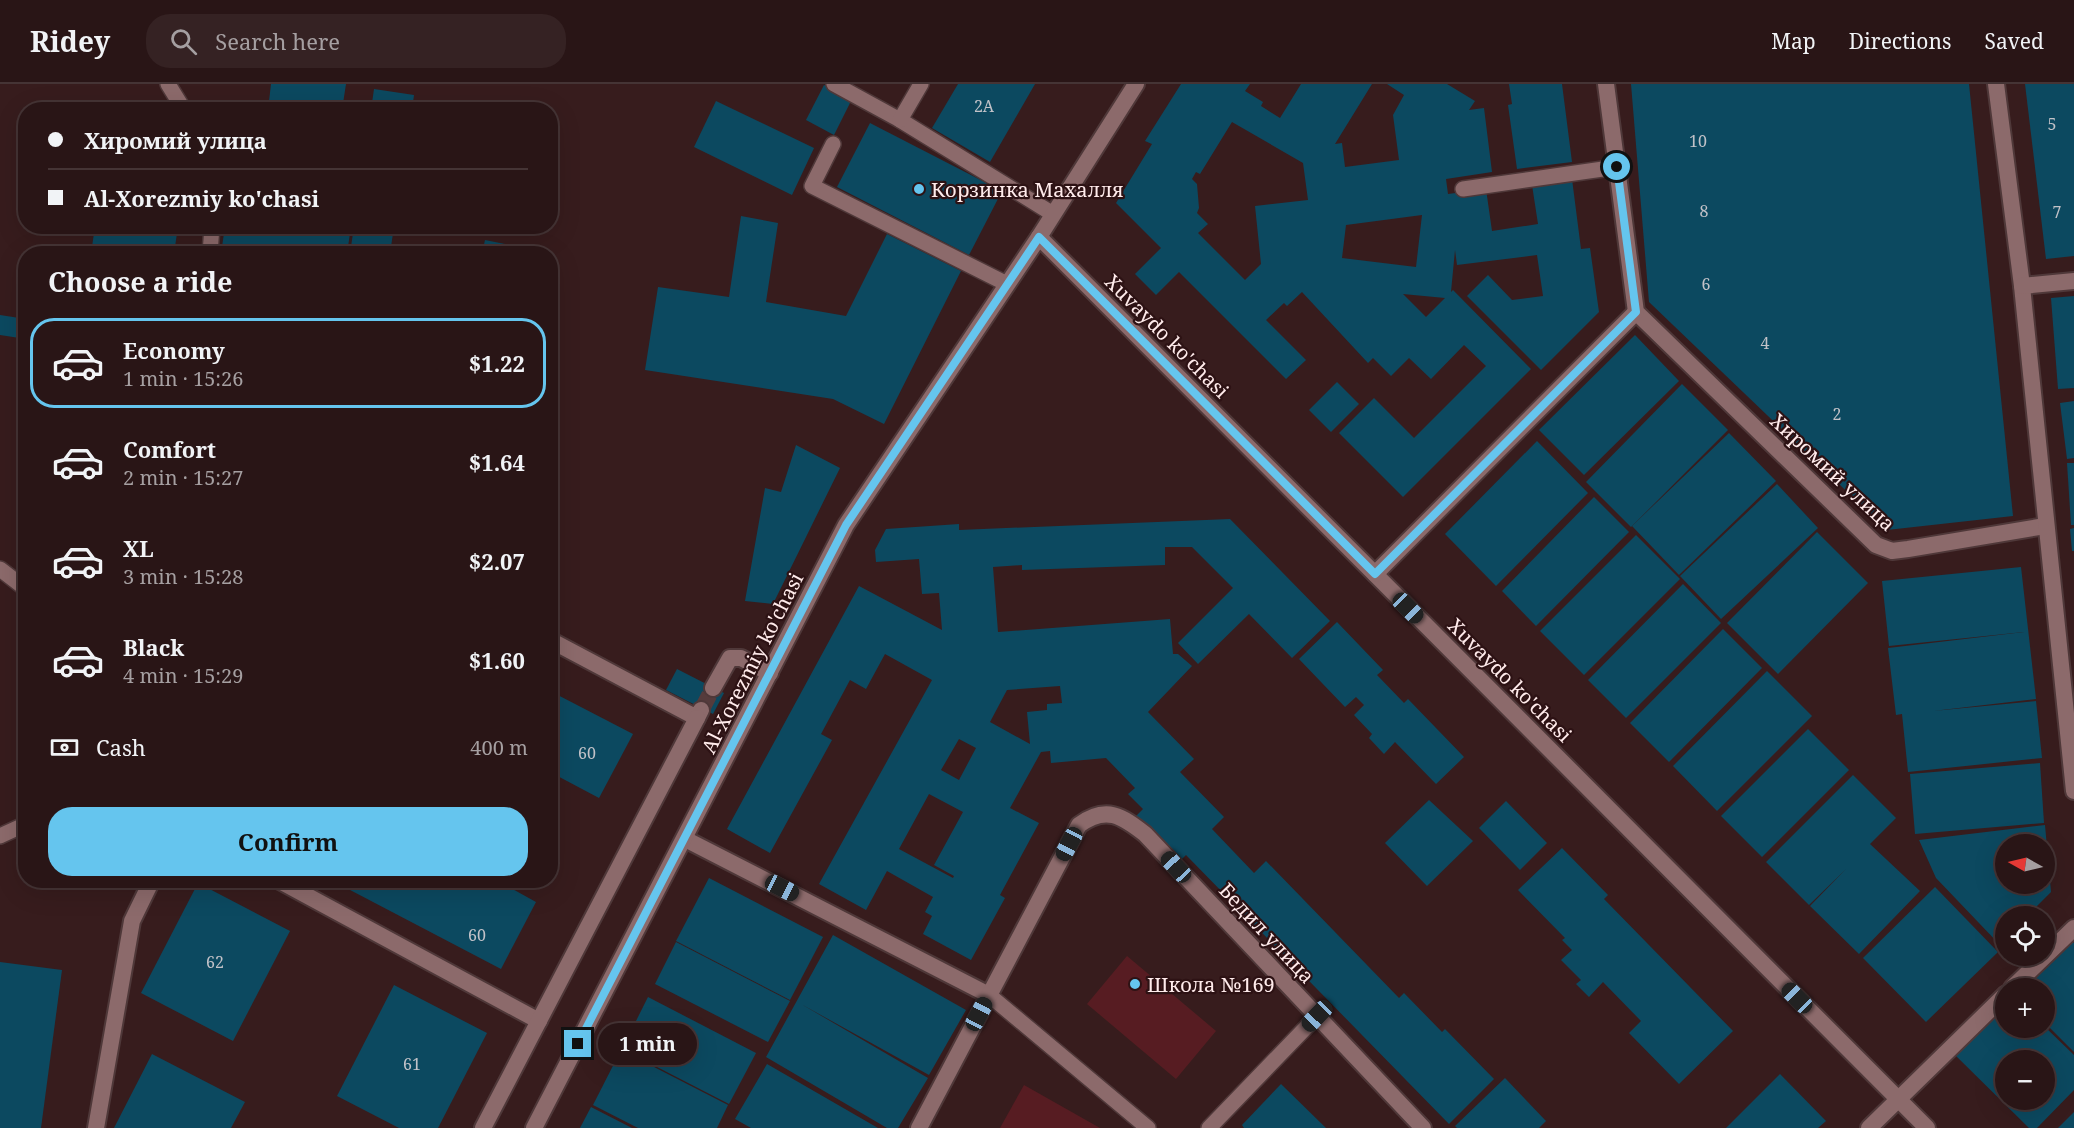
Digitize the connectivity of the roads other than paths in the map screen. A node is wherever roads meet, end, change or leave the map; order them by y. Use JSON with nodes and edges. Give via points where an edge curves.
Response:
{"nodes":[{"id":1,"x":168,"y":84,"type":"edge"},
{"id":2,"x":834,"y":84,"type":"edge"},
{"id":3,"x":921,"y":84,"type":"edge"},
{"id":4,"x":1136,"y":84,"type":"edge"},
{"id":5,"x":1606,"y":84,"type":"edge"},
{"id":6,"x":1996,"y":84,"type":"edge"},
{"id":7,"x":179,"y":102,"type":"edge"},
{"id":8,"x":900,"y":120,"type":"junction"},
{"id":9,"x":833,"y":144,"type":"dead end"},
{"id":10,"x":1617,"y":167,"type":"junction"},
{"id":11,"x":1463,"y":189,"type":"dead end"},
{"id":12,"x":1053,"y":214,"type":"junction"},
{"id":13,"x":1039,"y":237,"type":"junction"},
{"id":14,"x":2074,"y":281,"type":"edge"},
{"id":15,"x":1007,"y":284,"type":"junction"},
{"id":16,"x":2022,"y":286,"type":"junction"},
{"id":17,"x":1636,"y":312,"type":"junction"},
{"id":18,"x":2045,"y":526,"type":"junction"},
{"id":19,"x":0,"y":569,"type":"edge"},
{"id":20,"x":1375,"y":574,"type":"junction"},
{"id":21,"x":18,"y":583,"type":"edge"},
{"id":22,"x":558,"y":644,"type":"edge"},
{"id":23,"x":770,"y":673,"type":"junction"},
{"id":24,"x":713,"y":688,"type":"tunnel mouth"},
{"id":25,"x":2074,"y":791,"type":"edge"},
{"id":26,"x":18,"y":828,"type":"edge"},
{"id":27,"x":0,"y":836,"type":"edge"},
{"id":28,"x":685,"y":839,"type":"junction"},
{"id":29,"x":148,"y":888,"type":"edge"},
{"id":30,"x":293,"y":888,"type":"edge"},
{"id":31,"x":2074,"y":928,"type":"edge"},
{"id":32,"x":2022,"y":978,"type":"edge"},
{"id":33,"x":989,"y":995,"type":"junction"},
{"id":34,"x":1995,"y":1005,"type":"edge"},
{"id":35,"x":1317,"y":1016,"type":"junction"},
{"id":36,"x":538,"y":1021,"type":"junction"},
{"id":37,"x":1898,"y":1099,"type":"junction"},
{"id":38,"x":96,"y":1128,"type":"edge"},
{"id":39,"x":483,"y":1128,"type":"edge"},
{"id":40,"x":534,"y":1128,"type":"edge"},
{"id":41,"x":919,"y":1128,"type":"edge"},
{"id":42,"x":1148,"y":1128,"type":"edge"},
{"id":43,"x":1209,"y":1128,"type":"edge"},
{"id":44,"x":1423,"y":1128,"type":"edge"},
{"id":45,"x":1869,"y":1128,"type":"edge"},
{"id":46,"x":1927,"y":1128,"type":"edge"}],
"edges":[{"from":1,"to":7,"type":"lane"},
{"from":2,"to":8,"type":"lane"},
{"from":3,"to":8,"type":"lane"},
{"from":4,"to":12,"type":"street"},
{"from":5,"to":10,"type":"street"},
{"from":6,"to":16,"type":"street"},
{"from":8,"to":12,"type":"lane"},
{"from":9,"to":15,"type":"lane","via":[[812,186]]},
{"from":10,"to":11,"type":"lane"},
{"from":10,"to":17,"type":"street"},
{"from":12,"to":13,"type":"street"},
{"from":13,"to":15,"type":"street","name":"Al-Xorezmiy ko'chasi"},
{"from":13,"to":20,"type":"street","name":"Xuvaydo ko'chasi"},
{"from":14,"to":16,"type":"street"},
{"from":15,"to":23,"type":"street","name":"Al-Xorezmiy ko'chasi","via":[[846,525]]},
{"from":16,"to":18,"type":"street"},
{"from":17,"to":18,"type":"street","name":"Хиромий улица","via":[[1876,545],[1892,551]]},
{"from":17,"to":20,"type":"street"},
{"from":18,"to":25,"type":"street"},
{"from":19,"to":21,"type":"lane"},
{"from":20,"to":37,"type":"street","name":"Xuvaydo ko'chasi"},
{"from":22,"to":36,"type":"street","via":[[699,713]]},
{"from":23,"to":24,"type":"street","via":[[741,658],[730,658]]},
{"from":23,"to":28,"type":"street","name":"Al-Xorezmiy ko'chasi"},
{"from":26,"to":27,"type":"lane"},
{"from":28,"to":33,"type":"street"},
{"from":28,"to":40,"type":"street","name":"Al-Xorezmiy ko'chasi"},
{"from":29,"to":38,"type":"street","via":[[132,921]]},
{"from":30,"to":36,"type":"street"},
{"from":31,"to":32,"type":"street"},
{"from":33,"to":35,"type":"street","name":"Бедил улица","via":[[1079,825],[1091,816],[1107,814],[1122,817],[1144,834]]},
{"from":33,"to":41,"type":"street","name":"Бедил улица"},
{"from":33,"to":42,"type":"lane"},
{"from":34,"to":37,"type":"street"},
{"from":35,"to":43,"type":"lane"},
{"from":35,"to":44,"type":"street","name":"Бедил улица"},
{"from":36,"to":39,"type":"street"},
{"from":37,"to":45,"type":"street"},
{"from":37,"to":46,"type":"street","name":"Xuvaydo ko'chasi"}]}
